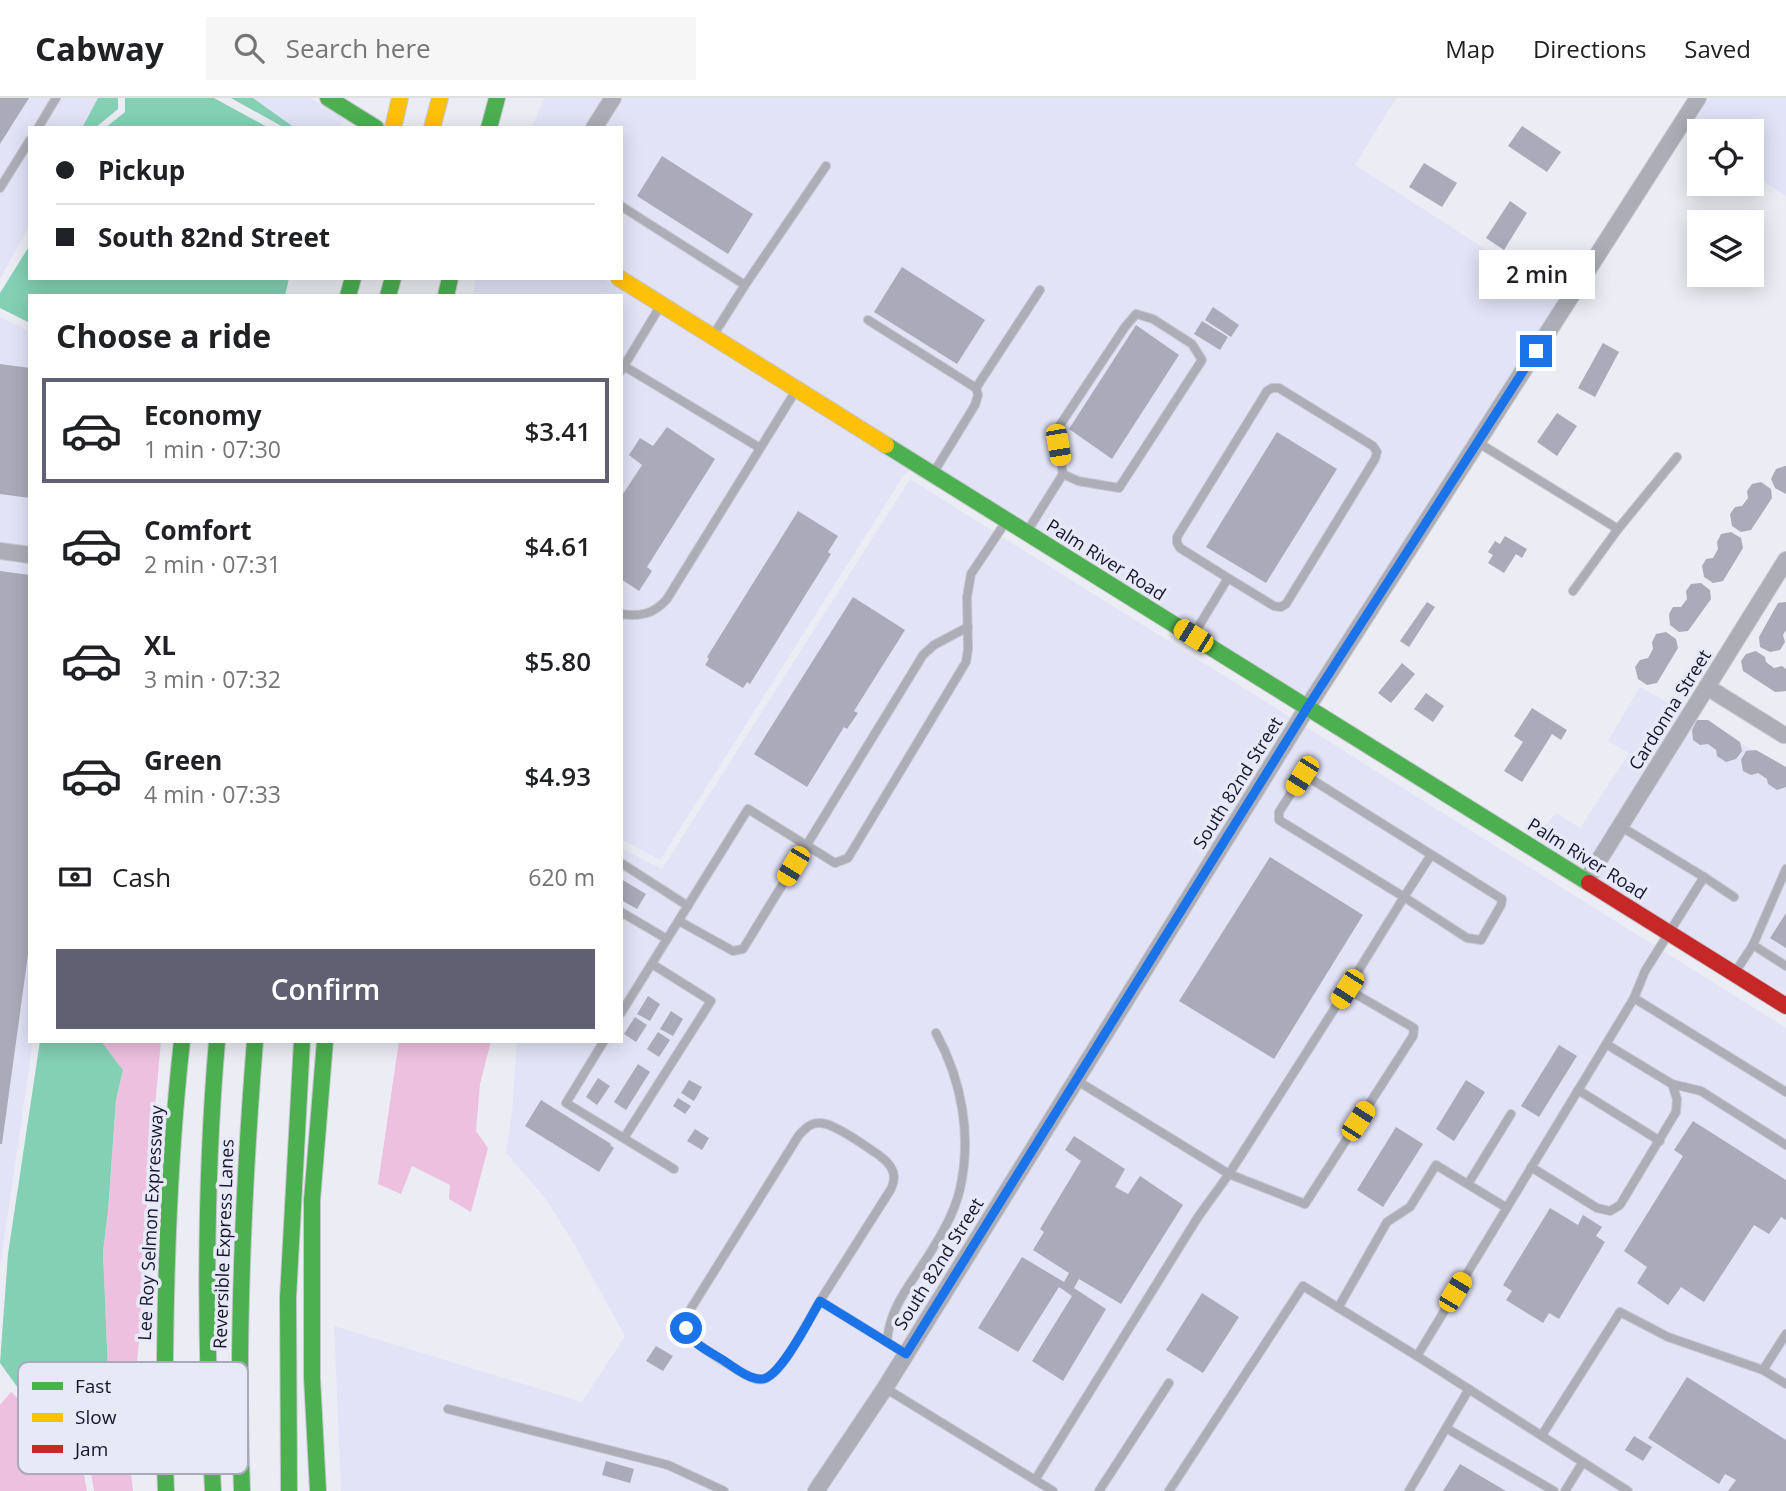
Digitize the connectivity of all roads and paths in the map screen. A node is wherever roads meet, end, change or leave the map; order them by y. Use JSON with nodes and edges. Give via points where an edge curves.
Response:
{"nodes":[{"id":1,"x":56,"y":98,"type":"edge"},
{"id":2,"x":400,"y":98,"type":"edge"},
{"id":3,"x":440,"y":98,"type":"edge"},
{"id":4,"x":497,"y":98,"type":"edge"},
{"id":5,"x":613,"y":98,"type":"edge"},
{"id":6,"x":1698,"y":98,"type":"edge"},
{"id":7,"x":333,"y":99,"type":"edge"},
{"id":8,"x":39,"y":126,"type":"edge"},
{"id":9,"x":373,"y":126,"type":"edge"},
{"id":10,"x":393,"y":126,"type":"edge"},
{"id":11,"x":433,"y":126,"type":"edge"},
{"id":12,"x":490,"y":126,"type":"edge"},
{"id":13,"x":595,"y":126,"type":"edge"},
{"id":14,"x":28,"y":144,"type":"edge"},
{"id":15,"x":826,"y":166,"type":"dead end"},
{"id":16,"x":0,"y":188,"type":"edge"},
{"id":17,"x":623,"y":207,"type":"edge"},
{"id":18,"x":623,"y":280,"type":"edge"},
{"id":19,"x":745,"y":285,"type":"junction"},
{"id":20,"x":1040,"y":290,"type":"dead end"},
{"id":21,"x":661,"y":304,"type":"junction"},
{"id":22,"x":868,"y":320,"type":"dead end"},
{"id":23,"x":713,"y":336,"type":"junction"},
{"id":24,"x":623,"y":369,"type":"edge"},
{"id":25,"x":976,"y":388,"type":"junction"},
{"id":26,"x":797,"y":389,"type":"junction"},
{"id":27,"x":1477,"y":442,"type":"junction"},
{"id":28,"x":760,"y":448,"type":"junction"},
{"id":29,"x":1677,"y":457,"type":"dead end"},
{"id":30,"x":1063,"y":474,"type":"junction"},
{"id":31,"x":933,"y":475,"type":"junction"},
{"id":32,"x":1007,"y":521,"type":"junction"},
{"id":33,"x":1618,"y":529,"type":"junction"},
{"id":34,"x":1026,"y":533,"type":"junction"},
{"id":35,"x":0,"y":551,"type":"edge"},
{"id":36,"x":28,"y":555,"type":"edge"},
{"id":37,"x":1786,"y":560,"type":"edge"},
{"id":38,"x":1228,"y":578,"type":"junction"},
{"id":39,"x":1573,"y":591,"type":"dead end"},
{"id":40,"x":623,"y":614,"type":"edge"},
{"id":41,"x":968,"y":628,"type":"junction"},
{"id":42,"x":1193,"y":636,"type":"junction"},
{"id":43,"x":1707,"y":687,"type":"junction"},
{"id":44,"x":1307,"y":708,"type":"junction"},
{"id":45,"x":1784,"y":735,"type":"dead end"},
{"id":46,"x":1620,"y":826,"type":"junction"},
{"id":47,"x":806,"y":845,"type":"junction"},
{"id":48,"x":1431,"y":855,"type":"junction"},
{"id":49,"x":623,"y":864,"type":"edge"},
{"id":50,"x":1786,"y":869,"type":"edge"},
{"id":51,"x":1704,"y":877,"type":"junction"},
{"id":52,"x":1586,"y":881,"type":"junction"},
{"id":53,"x":1404,"y":897,"type":"junction"},
{"id":54,"x":1734,"y":897,"type":"dead end"},
{"id":55,"x":688,"y":906,"type":"junction"},
{"id":56,"x":623,"y":913,"type":"edge"},
{"id":57,"x":679,"y":921,"type":"junction"},
{"id":58,"x":1669,"y":933,"type":"junction"},
{"id":59,"x":667,"y":939,"type":"junction"},
{"id":60,"x":1753,"y":945,"type":"junction"},
{"id":61,"x":652,"y":964,"type":"junction"},
{"id":62,"x":1786,"y":966,"type":"edge"},
{"id":63,"x":1734,"y":974,"type":"junction"},
{"id":64,"x":1347,"y":989,"type":"junction"},
{"id":65,"x":1634,"y":998,"type":"junction"},
{"id":66,"x":1786,"y":1006,"type":"edge"},
{"id":67,"x":623,"y":1010,"type":"edge"},
{"id":68,"x":936,"y":1033,"type":"dead end"},
{"id":69,"x":182,"y":1043,"type":"edge"},
{"id":70,"x":217,"y":1043,"type":"edge"},
{"id":71,"x":256,"y":1043,"type":"edge"},
{"id":72,"x":302,"y":1043,"type":"edge"},
{"id":73,"x":325,"y":1043,"type":"edge"},
{"id":74,"x":603,"y":1043,"type":"edge"},
{"id":75,"x":1606,"y":1044,"type":"junction"},
{"id":76,"x":1076,"y":1080,"type":"junction"},
{"id":77,"x":1672,"y":1084,"type":"junction"},
{"id":78,"x":1578,"y":1090,"type":"junction"},
{"id":79,"x":1786,"y":1092,"type":"edge"},
{"id":80,"x":1511,"y":1114,"type":"dead end"},
{"id":81,"x":624,"y":1138,"type":"junction"},
{"id":82,"x":1660,"y":1142,"type":"junction"},
{"id":83,"x":1786,"y":1145,"type":"edge"},
{"id":84,"x":1531,"y":1167,"type":"junction"},
{"id":85,"x":674,"y":1169,"type":"dead end"},
{"id":86,"x":1229,"y":1174,"type":"junction"},
{"id":87,"x":1468,"y":1184,"type":"junction"},
{"id":88,"x":1507,"y":1208,"type":"junction"},
{"id":89,"x":820,"y":1301,"type":"junction"},
{"id":90,"x":1338,"y":1308,"type":"junction"},
{"id":91,"x":1786,"y":1334,"type":"edge"},
{"id":92,"x":887,"y":1342,"type":"junction"},
{"id":93,"x":906,"y":1354,"type":"junction"},
{"id":94,"x":1417,"y":1356,"type":"junction"},
{"id":95,"x":164,"y":1362,"type":"edge"},
{"id":96,"x":207,"y":1362,"type":"edge"},
{"id":97,"x":240,"y":1362,"type":"edge"},
{"id":98,"x":1763,"y":1370,"type":"junction"},
{"id":99,"x":1169,"y":1382,"type":"dead end"},
{"id":100,"x":1786,"y":1384,"type":"edge"},
{"id":101,"x":885,"y":1388,"type":"junction"},
{"id":102,"x":1469,"y":1389,"type":"junction"},
{"id":103,"x":448,"y":1409,"type":"dead end"},
{"id":104,"x":1446,"y":1428,"type":"junction"},
{"id":105,"x":1542,"y":1435,"type":"junction"},
{"id":106,"x":1583,"y":1462,"type":"junction"},
{"id":107,"x":1035,"y":1480,"type":"junction"},
{"id":108,"x":289,"y":1491,"type":"edge"},
{"id":109,"x":318,"y":1491,"type":"edge"},
{"id":110,"x":724,"y":1491,"type":"edge"},
{"id":111,"x":816,"y":1491,"type":"edge"},
{"id":112,"x":1053,"y":1491,"type":"edge"},
{"id":113,"x":1099,"y":1491,"type":"edge"},
{"id":114,"x":1169,"y":1491,"type":"edge"},
{"id":115,"x":1409,"y":1491,"type":"edge"},
{"id":116,"x":1554,"y":1491,"type":"edge"},
{"id":117,"x":1565,"y":1491,"type":"edge"},
{"id":118,"x":1628,"y":1491,"type":"edge"}],
"edges":[{"from":1,"to":8,"type":"lane"},
{"from":2,"to":10,"type":"main road"},
{"from":3,"to":11,"type":"main road"},
{"from":4,"to":12,"type":"main road"},
{"from":5,"to":13,"type":"street"},
{"from":6,"to":27,"type":"street","name":"South 82nd Street"},
{"from":7,"to":9,"type":"main road"},
{"from":14,"to":16,"type":"lane"},
{"from":15,"to":19,"type":"lane"},
{"from":17,"to":19,"type":"lane"},
{"from":18,"to":21,"type":"main road","name":"Palm River Road"},
{"from":19,"to":23,"type":"lane"},
{"from":20,"to":25,"type":"lane"},
{"from":21,"to":23,"type":"main road","name":"Palm River Road"},
{"from":21,"to":24,"type":"lane"},
{"from":22,"to":25,"type":"lane"},
{"from":23,"to":26,"type":"main road","name":"Palm River Road"},
{"from":24,"to":28,"type":"lane"},
{"from":25,"to":31,"type":"lane","via":[[975,405]]},
{"from":26,"to":28,"type":"lane"},
{"from":26,"to":31,"type":"main road","name":"Palm River Road"},
{"from":27,"to":33,"type":"lane"},
{"from":27,"to":44,"type":"street","name":"South 82nd Street"},
{"from":28,"to":40,"type":"lane","via":[[660,608],[640,615]]},
{"from":29,"to":33,"type":"lane"},
{"from":30,"to":30,"type":"lane","via":[[1060,425],[1136,314],[1153,318],[1192,344],[1202,360],[1119,488]]},
{"from":30,"to":34,"type":"lane"},
{"from":31,"to":32,"type":"main road","name":"Palm River Road"},
{"from":32,"to":34,"type":"main road","name":"Palm River Road"},
{"from":32,"to":41,"type":"lane","via":[[971,574]]},
{"from":33,"to":39,"type":"lane"},
{"from":34,"to":42,"type":"main road","name":"Palm River Road"},
{"from":35,"to":36,"type":"street"},
{"from":37,"to":43,"type":"street","name":"Cardonna Street"},
{"from":38,"to":38,"type":"lane","via":[[1274,606],[1286,604],[1376,459],[1373,446],[1279,388],[1267,391],[1177,537],[1180,548]]},
{"from":38,"to":42,"type":"lane"},
{"from":41,"to":47,"type":"lane","via":[[923,655]]},
{"from":41,"to":47,"type":"lane","via":[[966,662],[848,858],[835,863]]},
{"from":42,"to":44,"type":"main road","name":"Palm River Road"},
{"from":43,"to":45,"type":"street"},
{"from":43,"to":46,"type":"street","name":"Cardonna Street"},
{"from":44,"to":52,"type":"main road","name":"Palm River Road"},
{"from":44,"to":76,"type":"street","name":"South 82nd Street"},
{"from":46,"to":51,"type":"lane"},
{"from":46,"to":52,"type":"street","name":"Cardonna Street"},
{"from":47,"to":55,"type":"lane","via":[[748,809]]},
{"from":47,"to":57,"type":"lane","via":[[744,949],[733,951]]},
{"from":48,"to":53,"type":"lane"},
{"from":48,"to":53,"type":"lane","via":[[1502,900],[1481,940],[1467,938]]},
{"from":48,"to":53,"type":"lane","via":[[1302,776],[1279,812],[1279,820]]},
{"from":49,"to":55,"type":"lane"},
{"from":50,"to":60,"type":"lane"},
{"from":51,"to":54,"type":"lane"},
{"from":51,"to":58,"type":"lane"},
{"from":52,"to":58,"type":"main road","name":"Palm River Road"},
{"from":53,"to":64,"type":"lane"},
{"from":55,"to":57,"type":"lane"},
{"from":56,"to":59,"type":"lane"},
{"from":57,"to":59,"type":"lane"},
{"from":58,"to":63,"type":"main road","name":"Palm River Road"},
{"from":58,"to":65,"type":"lane"},
{"from":59,"to":61,"type":"lane"},
{"from":60,"to":62,"type":"lane"},
{"from":60,"to":63,"type":"lane"},
{"from":61,"to":67,"type":"lane"},
{"from":61,"to":81,"type":"lane","via":[[711,1001]]},
{"from":63,"to":66,"type":"main road","name":"Palm River Road"},
{"from":64,"to":86,"type":"lane"},
{"from":64,"to":86,"type":"lane","via":[[1414,1028],[1413,1035],[1305,1204]]},
{"from":65,"to":75,"type":"lane"},
{"from":65,"to":79,"type":"lane"},
{"from":68,"to":92,"type":"lane","via":[[950,1061],[962,1105],[960,1190],[943,1231],[897,1305]]},
{"from":69,"to":95,"type":"main road","name":"Lee Roy Selmon Expressway","via":[[171,1158]]},
{"from":70,"to":96,"type":"main road","via":[[208,1171]]},
{"from":71,"to":97,"type":"main road","name":"Reversible Express Lanes","via":[[241,1263]]},
{"from":72,"to":108,"type":"main road","via":[[288,1298]]},
{"from":73,"to":109,"type":"main road","via":[[312,1200],[312,1378]]},
{"from":74,"to":81,"type":"lane","via":[[566,1103]]},
{"from":75,"to":77,"type":"lane"},
{"from":75,"to":78,"type":"lane"},
{"from":76,"to":86,"type":"lane"},
{"from":76,"to":93,"type":"street","name":"South 82nd Street"},
{"from":77,"to":82,"type":"lane","via":[[1676,1112]]},
{"from":77,"to":83,"type":"lane","via":[[1701,1091]]},
{"from":78,"to":82,"type":"lane"},
{"from":78,"to":84,"type":"lane"},
{"from":80,"to":87,"type":"lane"},
{"from":81,"to":85,"type":"lane"},
{"from":82,"to":84,"type":"lane","via":[[1620,1205],[1610,1211],[1597,1208]]},
{"from":84,"to":88,"type":"lane"},
{"from":86,"to":107,"type":"lane"},
{"from":87,"to":88,"type":"lane"},
{"from":87,"to":90,"type":"lane","via":[[1436,1165],[1410,1207],[1387,1222]]},
{"from":88,"to":94,"type":"lane"},
{"from":89,"to":89,"type":"lane","via":[[891,1189],[895,1175],[880,1156],[832,1126],[817,1123],[799,1135],[690,1310],[686,1328],[692,1340],[751,1377],[764,1379],[784,1362]]},
{"from":89,"to":92,"type":"lane"},
{"from":90,"to":94,"type":"lane"},
{"from":90,"to":114,"type":"lane","via":[[1303,1286]]},
{"from":91,"to":98,"type":"lane"},
{"from":92,"to":93,"type":"lane"},
{"from":93,"to":101,"type":"street","name":"South 82nd Street"},
{"from":94,"to":102,"type":"lane"},
{"from":98,"to":100,"type":"lane"},
{"from":98,"to":105,"type":"lane","via":[[1668,1337],[1620,1312]]},
{"from":99,"to":113,"type":"lane"},
{"from":101,"to":107,"type":"lane"},
{"from":101,"to":111,"type":"street","name":"South 82nd Street"},
{"from":102,"to":104,"type":"lane"},
{"from":102,"to":105,"type":"lane"},
{"from":103,"to":110,"type":"lane","via":[[668,1465]]},
{"from":104,"to":115,"type":"lane"},
{"from":104,"to":116,"type":"lane"},
{"from":105,"to":106,"type":"lane"},
{"from":106,"to":117,"type":"lane"},
{"from":106,"to":118,"type":"lane"},
{"from":107,"to":112,"type":"lane"}]}
